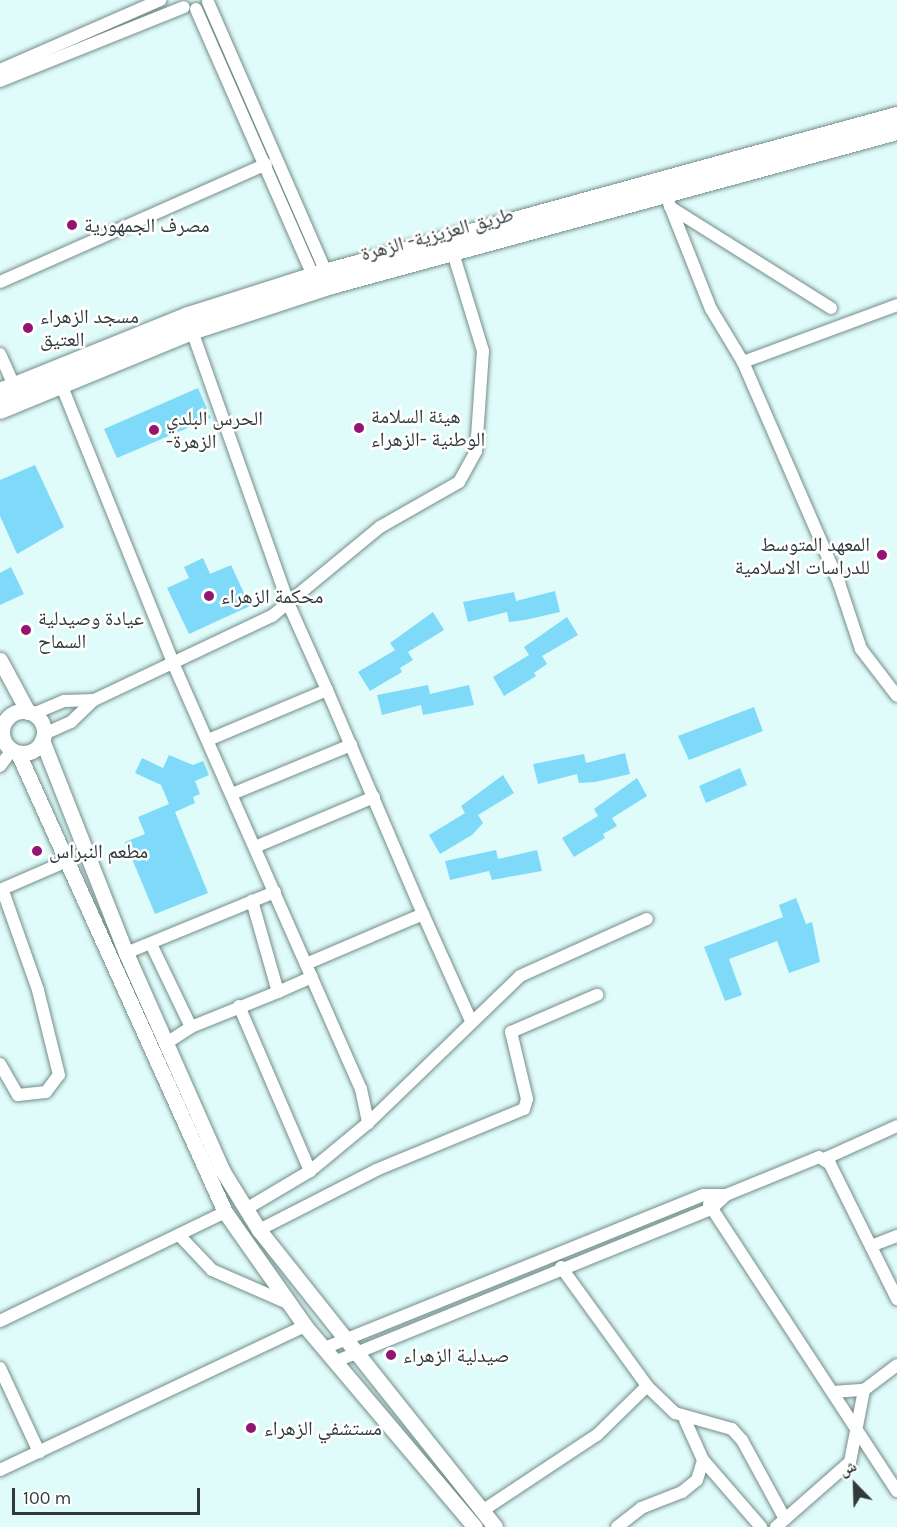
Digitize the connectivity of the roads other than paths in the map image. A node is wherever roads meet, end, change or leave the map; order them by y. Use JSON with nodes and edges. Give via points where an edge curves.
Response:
{"nodes":[{"id":1,"x":160,"y":0,"type":"edge"},
{"id":2,"x":208,"y":1,"type":"edge"},
{"id":3,"x":186,"y":5,"type":"edge"},
{"id":4,"x":0,"y":70,"type":"edge"},
{"id":5,"x":0,"y":81,"type":"edge"},
{"id":6,"x":897,"y":116,"type":"edge"},
{"id":7,"x":897,"y":131,"type":"edge"},
{"id":8,"x":266,"y":164,"type":"junction"},
{"id":9,"x":666,"y":194,"type":"junction"},
{"id":10,"x":453,"y":253,"type":"junction"},
{"id":11,"x":323,"y":281,"type":"junction"},
{"id":12,"x":0,"y":282,"type":"edge"},
{"id":13,"x":897,"y":305,"type":"edge"},
{"id":14,"x":831,"y":308,"type":"dead end"},
{"id":15,"x":192,"y":331,"type":"junction"},
{"id":16,"x":0,"y":354,"type":"edge"},
{"id":17,"x":743,"y":362,"type":"junction"},
{"id":18,"x":61,"y":384,"type":"junction"},
{"id":19,"x":7,"y":389,"type":"edge"},
{"id":20,"x":0,"y":410,"type":"edge"},
{"id":21,"x":289,"y":605,"type":"junction"},
{"id":22,"x":0,"y":660,"type":"edge"},
{"id":23,"x":173,"y":663,"type":"junction"},
{"id":24,"x":327,"y":690,"type":"junction"},
{"id":25,"x":897,"y":696,"type":"edge"},
{"id":26,"x":94,"y":700,"type":"junction"},
{"id":27,"x":31,"y":713,"type":"junction"},
{"id":28,"x":2,"y":722,"type":"edge"},
{"id":29,"x":43,"y":737,"type":"junction"},
{"id":30,"x":208,"y":740,"type":"junction"},
{"id":31,"x":351,"y":745,"type":"junction"},
{"id":32,"x":15,"y":752,"type":"junction"},
{"id":33,"x":0,"y":766,"type":"edge"},
{"id":34,"x":232,"y":794,"type":"junction"},
{"id":35,"x":374,"y":797,"type":"junction"},
{"id":36,"x":255,"y":847,"type":"junction"},
{"id":37,"x":67,"y":861,"type":"junction"},
{"id":38,"x":1,"y":890,"type":"edge"},
{"id":39,"x":275,"y":892,"type":"junction"},
{"id":40,"x":252,"y":902,"type":"junction"},
{"id":41,"x":423,"y":914,"type":"junction"},
{"id":42,"x":646,"y":919,"type":"dead end"},
{"id":43,"x":151,"y":944,"type":"junction"},
{"id":44,"x":126,"y":953,"type":"junction"},
{"id":45,"x":306,"y":964,"type":"junction"},
{"id":46,"x":312,"y":976,"type":"junction"},
{"id":47,"x":278,"y":992,"type":"junction"},
{"id":48,"x":597,"y":995,"type":"dead end"},
{"id":49,"x":239,"y":1006,"type":"junction"},
{"id":50,"x":471,"y":1021,"type":"junction"},
{"id":51,"x":191,"y":1027,"type":"junction"},
{"id":52,"x":165,"y":1044,"type":"junction"},
{"id":53,"x":0,"y":1064,"type":"edge"},
{"id":54,"x":368,"y":1123,"type":"junction"},
{"id":55,"x":897,"y":1126,"type":"edge"},
{"id":56,"x":824,"y":1159,"type":"junction"},
{"id":57,"x":310,"y":1171,"type":"junction"},
{"id":58,"x":704,"y":1195,"type":"junction"},
{"id":59,"x":726,"y":1195,"type":"junction"},
{"id":60,"x":246,"y":1209,"type":"junction"},
{"id":61,"x":711,"y":1209,"type":"junction"},
{"id":62,"x":225,"y":1212,"type":"junction"},
{"id":63,"x":259,"y":1230,"type":"junction"},
{"id":64,"x":179,"y":1235,"type":"junction"},
{"id":65,"x":897,"y":1236,"type":"edge"},
{"id":66,"x":871,"y":1246,"type":"junction"},
{"id":67,"x":561,"y":1267,"type":"junction"},
{"id":68,"x":897,"y":1299,"type":"edge"},
{"id":69,"x":290,"y":1304,"type":"junction"},
{"id":70,"x":0,"y":1321,"type":"edge"},
{"id":71,"x":305,"y":1326,"type":"junction"},
{"id":72,"x":345,"y":1337,"type":"junction"},
{"id":73,"x":327,"y":1347,"type":"junction"},
{"id":74,"x":358,"y":1351,"type":"junction"},
{"id":75,"x":339,"y":1360,"type":"junction"},
{"id":76,"x":897,"y":1365,"type":"edge"},
{"id":77,"x":0,"y":1368,"type":"edge"},
{"id":78,"x":647,"y":1386,"type":"junction"},
{"id":79,"x":864,"y":1390,"type":"junction"},
{"id":80,"x":833,"y":1392,"type":"junction"},
{"id":81,"x":685,"y":1420,"type":"junction"},
{"id":82,"x":854,"y":1425,"type":"junction"},
{"id":83,"x":39,"y":1452,"type":"junction"},
{"id":84,"x":703,"y":1460,"type":"junction"},
{"id":85,"x":0,"y":1470,"type":"edge"},
{"id":86,"x":697,"y":1480,"type":"junction"},
{"id":87,"x":721,"y":1482,"type":"junction"},
{"id":88,"x":897,"y":1491,"type":"edge"},
{"id":89,"x":482,"y":1511,"type":"junction"},
{"id":90,"x":780,"y":1523,"type":"edge"},
{"id":91,"x":476,"y":1527,"type":"edge"},
{"id":92,"x":495,"y":1527,"type":"edge"},
{"id":93,"x":616,"y":1527,"type":"edge"},
{"id":94,"x":761,"y":1527,"type":"edge"}],
"edges":[{"from":1,"to":4,"type":"street"},
{"from":2,"to":3,"type":"street"},
{"from":2,"to":11,"type":"street"},
{"from":3,"to":5,"type":"street"},
{"from":3,"to":8,"type":"street"},
{"from":6,"to":9,"type":"main road","name":"طريق العزيزية- الزهرة"},
{"from":7,"to":9,"type":"main road","name":"طريق العزيزية- الزهرة"},
{"from":8,"to":11,"type":"street"},
{"from":8,"to":12,"type":"street"},
{"from":9,"to":10,"type":"main road","name":"طريق العزيزية- الزهرة"},
{"from":9,"to":11,"type":"main road","name":"طريق العزيزية- الزهرة"},
{"from":9,"to":14,"type":"street"},
{"from":9,"to":17,"type":"street","via":[[719,327]]},
{"from":10,"to":11,"type":"main road","name":"طريق العزيزية- الزهرة"},
{"from":10,"to":21,"type":"street","via":[[483,351],[480,417],[470,467],[442,496],[398,516],[362,541]]},
{"from":11,"to":15,"type":"main road","name":"طريق العزيزية- الزهرة"},
{"from":11,"to":19,"type":"main road","name":"طريق العزيزية- الزهرة","via":[[188,316]]},
{"from":13,"to":17,"type":"street"},
{"from":15,"to":18,"type":"main road","name":"طريق العزيزية- الزهرة"},
{"from":15,"to":21,"type":"street"},
{"from":16,"to":19,"type":"street"},
{"from":17,"to":25,"type":"street","via":[[840,583],[861,649]]},
{"from":18,"to":20,"type":"main road","name":"طريق العزيزية- الزهرة"},
{"from":18,"to":23,"type":"street"},
{"from":21,"to":23,"type":"street"},
{"from":21,"to":24,"type":"street"},
{"from":22,"to":27,"type":"street"},
{"from":23,"to":26,"type":"street"},
{"from":23,"to":30,"type":"street"},
{"from":24,"to":30,"type":"street"},
{"from":24,"to":31,"type":"street"},
{"from":26,"to":27,"type":"street","via":[[64,701]]},
{"from":26,"to":29,"type":"street","via":[[71,722]]},
{"from":27,"to":28,"type":"street","via":[[15,713]]},
{"from":27,"to":29,"type":"street"},
{"from":28,"to":32,"type":"street"},
{"from":29,"to":32,"type":"street","via":[[33,751]]},
{"from":29,"to":44,"type":"street"},
{"from":30,"to":34,"type":"street"},
{"from":31,"to":34,"type":"street"},
{"from":31,"to":35,"type":"street"},
{"from":32,"to":33,"type":"street"},
{"from":32,"to":37,"type":"street"},
{"from":34,"to":36,"type":"street"},
{"from":35,"to":36,"type":"street"},
{"from":35,"to":41,"type":"street"},
{"from":36,"to":39,"type":"street"},
{"from":37,"to":38,"type":"street"},
{"from":37,"to":62,"type":"street"},
{"from":38,"to":53,"type":"street","via":[[38,990],[59,1075],[45,1092],[18,1095]]},
{"from":39,"to":40,"type":"street"},
{"from":39,"to":45,"type":"street"},
{"from":40,"to":43,"type":"street"},
{"from":40,"to":47,"type":"street"},
{"from":41,"to":45,"type":"street"},
{"from":41,"to":50,"type":"street"},
{"from":42,"to":50,"type":"street","via":[[520,976]]},
{"from":43,"to":44,"type":"street"},
{"from":43,"to":51,"type":"street"},
{"from":44,"to":52,"type":"street"},
{"from":45,"to":46,"type":"street"},
{"from":46,"to":47,"type":"street"},
{"from":46,"to":54,"type":"street","via":[[361,1089]]},
{"from":47,"to":49,"type":"street"},
{"from":48,"to":63,"type":"street","via":[[511,1032],[527,1099],[524,1109],[376,1170]]},
{"from":49,"to":51,"type":"street"},
{"from":49,"to":57,"type":"street"},
{"from":50,"to":54,"type":"street"},
{"from":51,"to":52,"type":"street"},
{"from":52,"to":60,"type":"street"},
{"from":54,"to":57,"type":"street"},
{"from":55,"to":56,"type":"street"},
{"from":56,"to":59,"type":"street","via":[[812,1158]]},
{"from":56,"to":66,"type":"street"},
{"from":57,"to":60,"type":"street"},
{"from":58,"to":59,"type":"street"},
{"from":58,"to":61,"type":"street"},
{"from":58,"to":72,"type":"street"},
{"from":59,"to":61,"type":"street"},
{"from":60,"to":63,"type":"street"},
{"from":61,"to":67,"type":"street"},
{"from":61,"to":80,"type":"street"},
{"from":62,"to":64,"type":"street"},
{"from":62,"to":69,"type":"street"},
{"from":63,"to":72,"type":"street"},
{"from":64,"to":69,"type":"street","via":[[212,1270]]},
{"from":64,"to":70,"type":"street"},
{"from":65,"to":66,"type":"street"},
{"from":66,"to":68,"type":"street"},
{"from":67,"to":74,"type":"street"},
{"from":67,"to":78,"type":"street"},
{"from":69,"to":71,"type":"street"},
{"from":71,"to":73,"type":"street"},
{"from":71,"to":83,"type":"street"},
{"from":72,"to":73,"type":"street"},
{"from":72,"to":74,"type":"street"},
{"from":73,"to":75,"type":"street"},
{"from":74,"to":75,"type":"street"},
{"from":74,"to":89,"type":"street"},
{"from":75,"to":91,"type":"street"},
{"from":76,"to":79,"type":"street"},
{"from":77,"to":83,"type":"street"},
{"from":78,"to":81,"type":"street"},
{"from":78,"to":89,"type":"street","via":[[597,1435]]},
{"from":79,"to":80,"type":"street"},
{"from":79,"to":82,"type":"street"},
{"from":80,"to":82,"type":"street"},
{"from":81,"to":84,"type":"street"},
{"from":81,"to":90,"type":"street","via":[[732,1429]]},
{"from":82,"to":88,"type":"street"},
{"from":82,"to":90,"type":"street","via":[[850,1462]]},
{"from":83,"to":85,"type":"street"},
{"from":84,"to":86,"type":"street"},
{"from":84,"to":87,"type":"street"},
{"from":86,"to":87,"type":"street"},
{"from":86,"to":93,"type":"street","via":[[640,1508]]},
{"from":87,"to":94,"type":"street"},
{"from":89,"to":92,"type":"street"}]}
